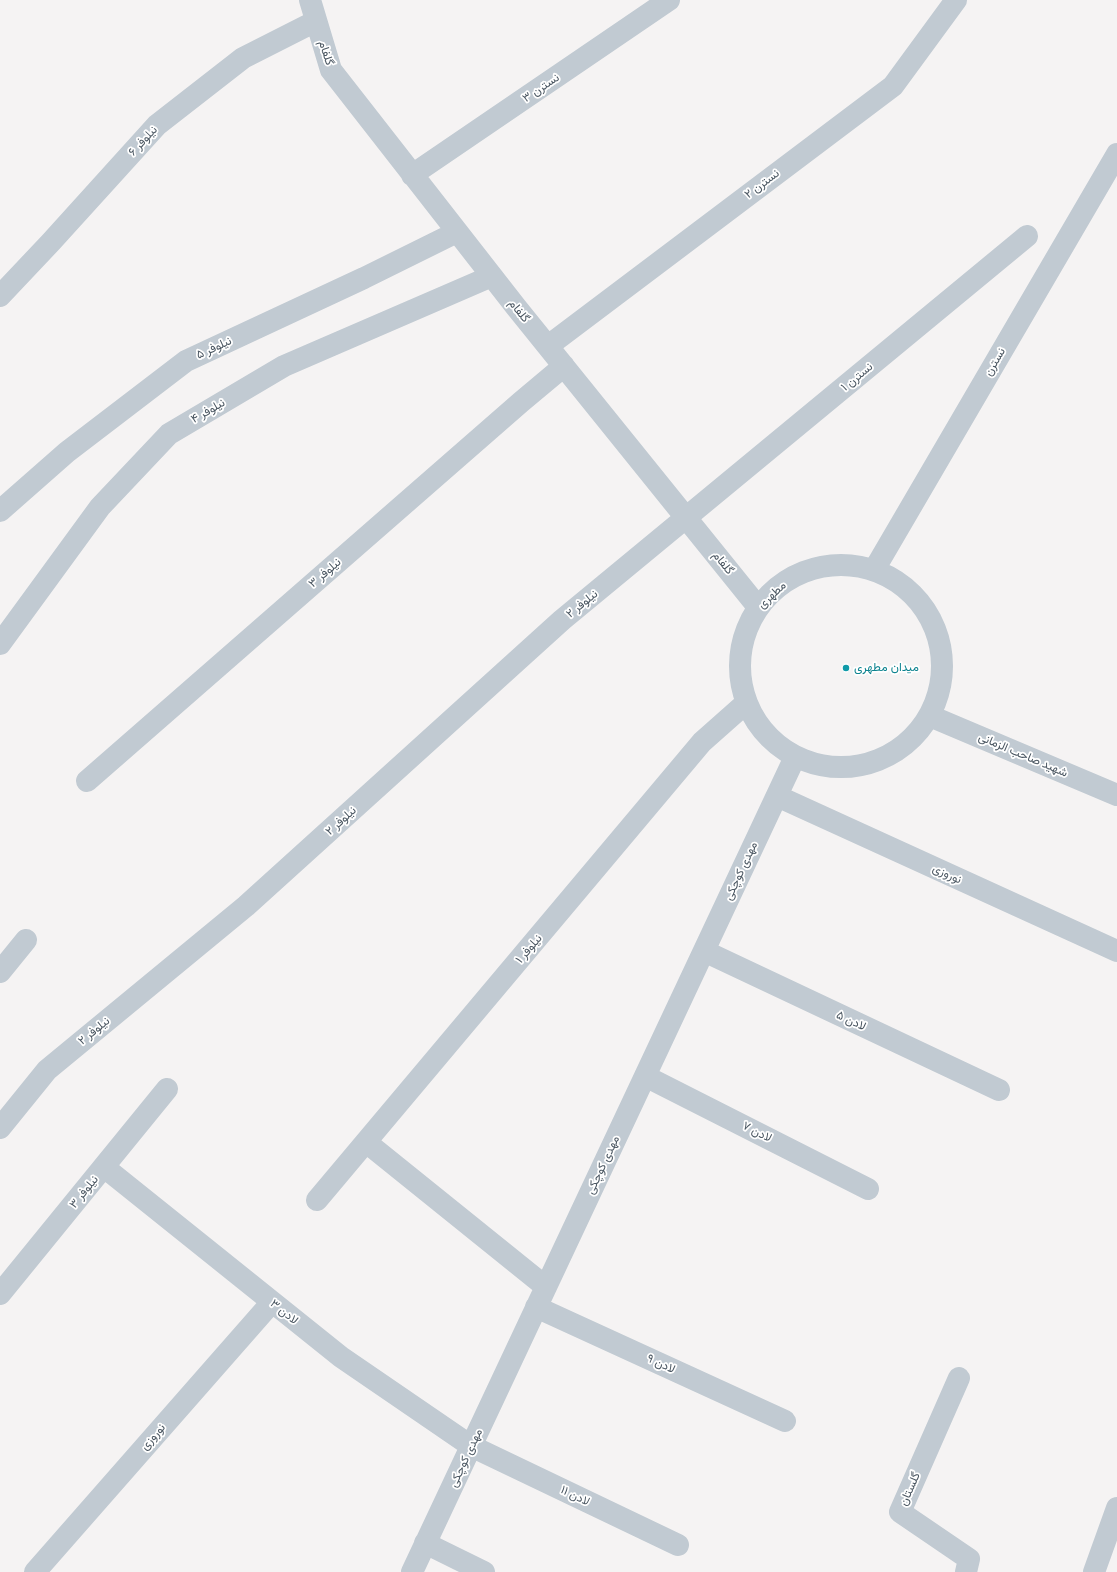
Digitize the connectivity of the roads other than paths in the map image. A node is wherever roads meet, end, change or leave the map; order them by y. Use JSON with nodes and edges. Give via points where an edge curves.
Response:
{"nodes":[{"id":1,"x":310,"y":0,"type":"edge"},
{"id":2,"x":669,"y":0,"type":"edge"},
{"id":3,"x":956,"y":0,"type":"edge"},
{"id":4,"x":316,"y":21,"type":"junction"},
{"id":5,"x":1117,"y":154,"type":"edge"},
{"id":6,"x":412,"y":175,"type":"junction"},
{"id":7,"x":457,"y":232,"type":"junction"},
{"id":8,"x":1027,"y":236,"type":"dead end"},
{"id":9,"x":492,"y":276,"type":"junction"},
{"id":10,"x":0,"y":296,"type":"edge"},
{"id":11,"x":548,"y":346,"type":"junction"},
{"id":12,"x":564,"y":366,"type":"junction"},
{"id":13,"x":0,"y":510,"type":"edge"},
{"id":14,"x":687,"y":518,"type":"junction"},
{"id":15,"x":874,"y":570,"type":"junction"},
{"id":16,"x":758,"y":607,"type":"junction"},
{"id":17,"x":0,"y":644,"type":"edge"},
{"id":18,"x":746,"y":703,"type":"junction"},
{"id":19,"x":930,"y":716,"type":"junction"},
{"id":20,"x":795,"y":757,"type":"junction"},
{"id":21,"x":87,"y":781,"type":"dead end"},
{"id":22,"x":1117,"y":795,"type":"edge"},
{"id":23,"x":777,"y":796,"type":"junction"},
{"id":24,"x":26,"y":940,"type":"dead end"},
{"id":25,"x":704,"y":951,"type":"junction"},
{"id":26,"x":1117,"y":951,"type":"edge"},
{"id":27,"x":0,"y":972,"type":"edge"},
{"id":28,"x":645,"y":1076,"type":"junction"},
{"id":29,"x":167,"y":1089,"type":"dead end"},
{"id":30,"x":999,"y":1090,"type":"dead end"},
{"id":31,"x":0,"y":1128,"type":"edge"},
{"id":32,"x":366,"y":1142,"type":"junction"},
{"id":33,"x":104,"y":1167,"type":"junction"},
{"id":34,"x":868,"y":1189,"type":"dead end"},
{"id":35,"x":317,"y":1200,"type":"dead end"},
{"id":36,"x":546,"y":1287,"type":"junction"},
{"id":37,"x":0,"y":1294,"type":"edge"},
{"id":38,"x":272,"y":1302,"type":"junction"},
{"id":39,"x":536,"y":1307,"type":"junction"},
{"id":40,"x":959,"y":1378,"type":"dead end"},
{"id":41,"x":785,"y":1421,"type":"dead end"},
{"id":42,"x":471,"y":1446,"type":"junction"},
{"id":43,"x":1117,"y":1508,"type":"edge"},
{"id":44,"x":425,"y":1544,"type":"junction"},
{"id":45,"x":678,"y":1546,"type":"dead end"},
{"id":46,"x":35,"y":1572,"type":"edge"},
{"id":47,"x":412,"y":1572,"type":"edge"},
{"id":48,"x":484,"y":1572,"type":"edge"},
{"id":49,"x":966,"y":1572,"type":"edge"},
{"id":50,"x":1094,"y":1572,"type":"edge"}],
"edges":[{"from":1,"to":4,"type":"street","name":"گلفام"},
{"from":2,"to":6,"type":"street","name":"نسترن ۳"},
{"from":3,"to":11,"type":"street","name":"نسترن ۲","via":[[892,86]]},
{"from":4,"to":6,"type":"street","name":"گلفام","via":[[331,70]]},
{"from":4,"to":10,"type":"street","name":"نیلوفر ۶","via":[[243,58],[157,125]]},
{"from":5,"to":15,"type":"street","name":"نسترن"},
{"from":6,"to":7,"type":"street","name":"گلفام"},
{"from":7,"to":9,"type":"street","name":"گلفام"},
{"from":7,"to":13,"type":"street","name":"نیلوفر ۵","via":[[186,361],[67,452]]},
{"from":8,"to":14,"type":"street","name":"نسترن ۱"},
{"from":9,"to":11,"type":"street","name":"گلفام"},
{"from":9,"to":17,"type":"street","name":"نیلوفر ۴","via":[[284,366],[169,434],[100,507]]},
{"from":11,"to":12,"type":"street","name":"گلفام"},
{"from":12,"to":14,"type":"street","name":"گلفام"},
{"from":12,"to":21,"type":"street","name":"نیلوفر ۳"},
{"from":14,"to":16,"type":"street","name":"گلفام"},
{"from":14,"to":31,"type":"street","name":"نیلوفر ۲","via":[[562,620],[246,906],[46,1070]]},
{"from":15,"to":16,"type":"street","name":"مطهری","via":[[842,565],[810,569],[781,584]]},
{"from":15,"to":19,"type":"street","name":"مطهری","via":[[900,584],[922,604],[936,630],[942,659],[940,688]]},
{"from":16,"to":18,"type":"street","name":"مطهری","via":[[743,637],[738,670]]},
{"from":18,"to":20,"type":"street","name":"مطهری","via":[[757,725],[774,744]]},
{"from":18,"to":32,"type":"street","name":"نیلوفر ۱","via":[[702,742]]},
{"from":19,"to":20,"type":"street","name":"مطهری","via":[[911,740],[885,758],[870,763],[856,767],[824,767]]},
{"from":19,"to":22,"type":"street","name":"شهید صاحب الزمانی"},
{"from":20,"to":23,"type":"street","name":"مهدی کوچکی"},
{"from":23,"to":25,"type":"street","name":"مهدی کوچکی"},
{"from":23,"to":26,"type":"street","name":"نوروزی"},
{"from":24,"to":27,"type":"street"},
{"from":25,"to":28,"type":"street","name":"مهدی کوچکی"},
{"from":25,"to":30,"type":"street","name":"لادن ۵"},
{"from":28,"to":34,"type":"street","name":"لادن ۷"},
{"from":28,"to":36,"type":"street","name":"مهدی کوچکی"},
{"from":29,"to":33,"type":"street","name":"نیلوفر ۳"},
{"from":32,"to":35,"type":"street","name":"نیلوفر ۱"},
{"from":32,"to":36,"type":"street"},
{"from":33,"to":37,"type":"street","name":"نیلوفر ۳"},
{"from":33,"to":38,"type":"street","name":"لادن ۳"},
{"from":36,"to":39,"type":"street","name":"مهدی کوچکی"},
{"from":38,"to":42,"type":"street","name":"لادن ۳","via":[[341,1357]]},
{"from":38,"to":46,"type":"street","name":"نوروزی"},
{"from":39,"to":41,"type":"street","name":"لادن ۹"},
{"from":39,"to":42,"type":"street","name":"مهدی کوچکی"},
{"from":40,"to":49,"type":"street","name":"گلستان","via":[[900,1512],[968,1559]]},
{"from":42,"to":44,"type":"street","name":"مهدی کوچکی"},
{"from":42,"to":45,"type":"street","name":"لادن ۱۱"},
{"from":43,"to":50,"type":"street"},
{"from":44,"to":47,"type":"street","name":"مهدی کوچکی"},
{"from":44,"to":48,"type":"street"}]}
